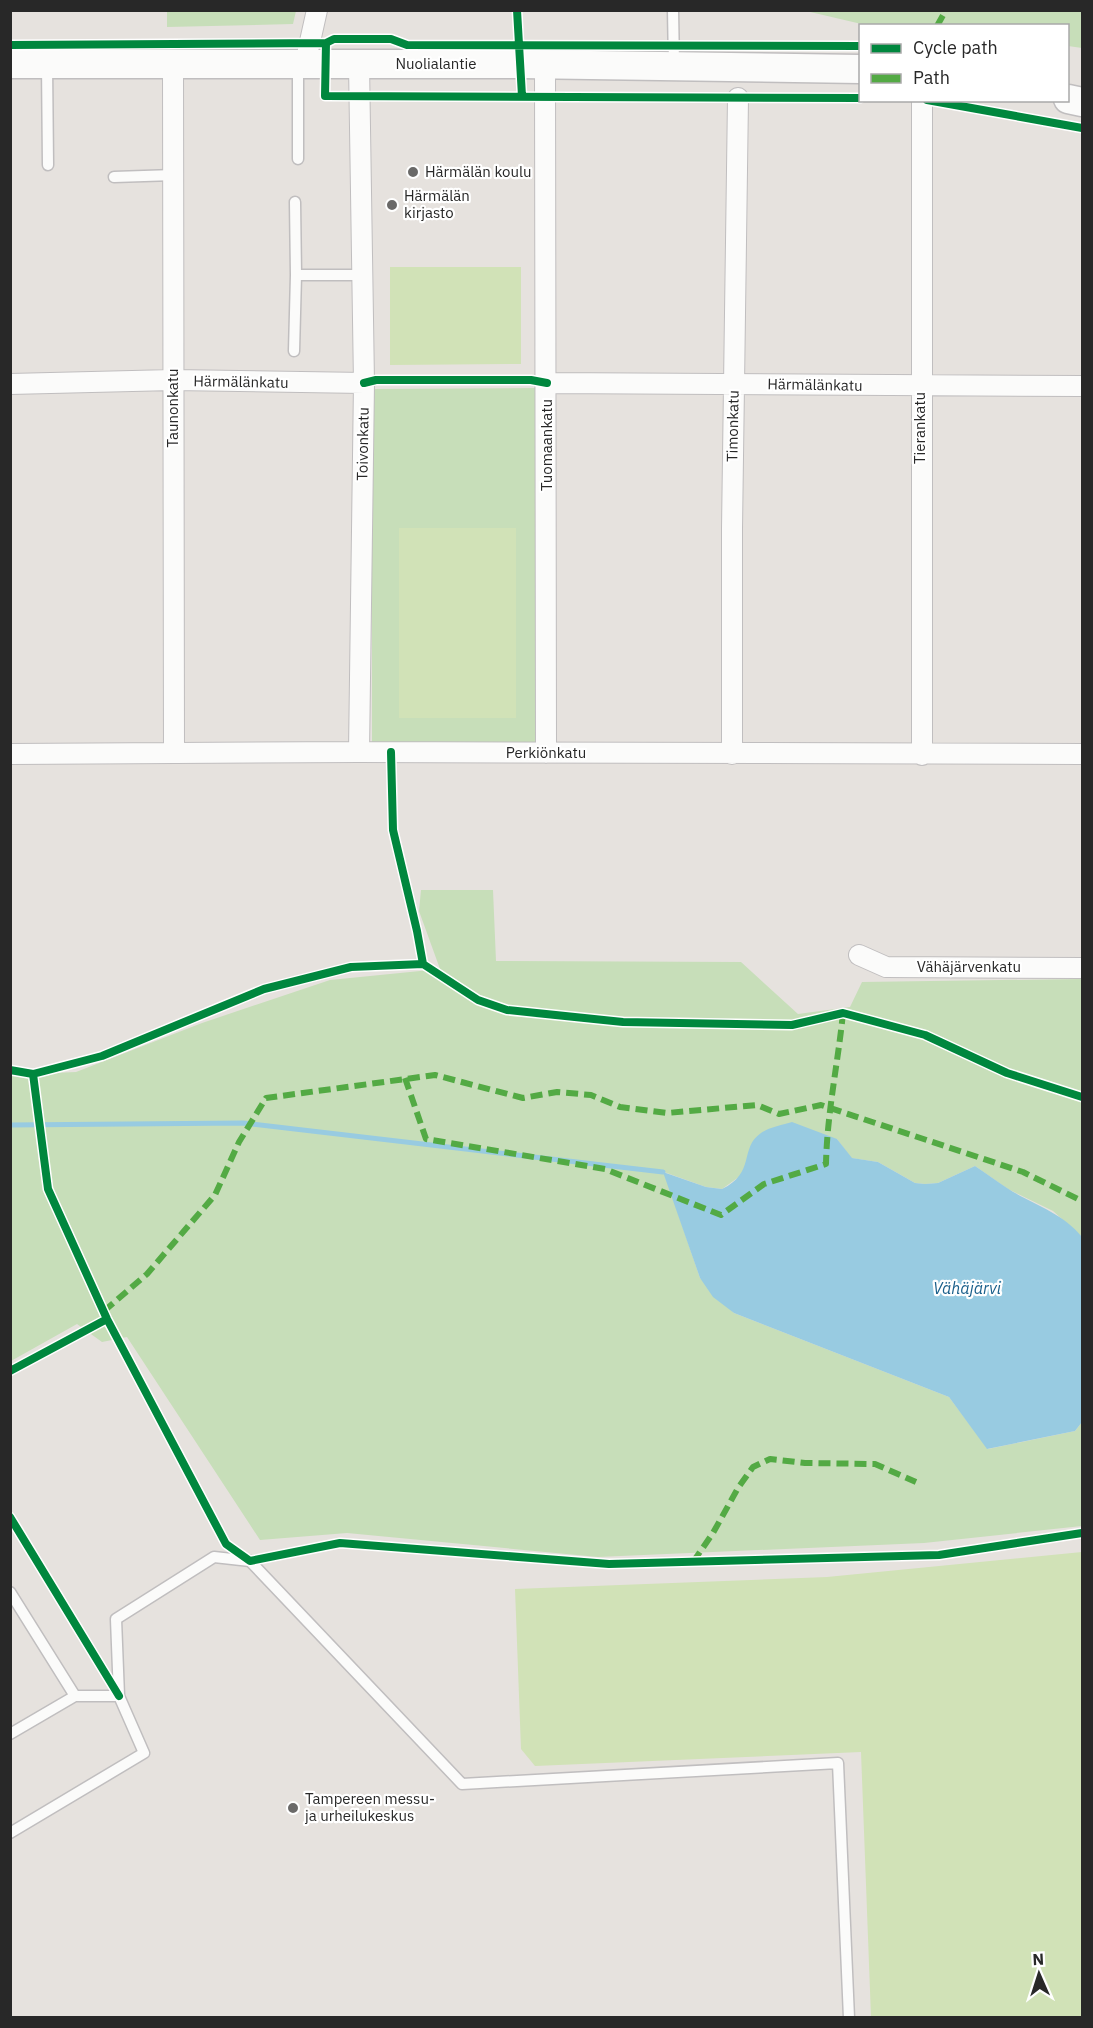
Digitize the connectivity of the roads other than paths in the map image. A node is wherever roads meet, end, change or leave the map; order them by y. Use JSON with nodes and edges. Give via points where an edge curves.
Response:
{"nodes":[{"id":1,"x":317,"y":10,"type":"edge"},
{"id":2,"x":673,"y":10,"type":"edge"},
{"id":3,"x":173,"y":63,"type":"junction"},
{"id":4,"x":10,"y":64,"type":"edge"},
{"id":5,"x":47,"y":64,"type":"junction"},
{"id":6,"x":301,"y":64,"type":"junction"},
{"id":7,"x":359,"y":64,"type":"junction"},
{"id":8,"x":545,"y":64,"type":"junction"},
{"id":9,"x":674,"y":65,"type":"junction"},
{"id":10,"x":859,"y":69,"type":"edge"},
{"id":11,"x":738,"y":98,"type":"dead end"},
{"id":12,"x":922,"y":102,"type":"edge"},
{"id":13,"x":298,"y":159,"type":"dead end"},
{"id":14,"x":48,"y":165,"type":"dead end"},
{"id":15,"x":174,"y":175,"type":"junction"},
{"id":16,"x":114,"y":177,"type":"dead end"},
{"id":17,"x":295,"y":202,"type":"dead end"},
{"id":18,"x":296,"y":275,"type":"junction"},
{"id":19,"x":362,"y":275,"type":"junction"},
{"id":20,"x":294,"y":351,"type":"dead end"},
{"id":21,"x":173,"y":381,"type":"junction"},
{"id":22,"x":364,"y":383,"type":"junction"},
{"id":23,"x":548,"y":383,"type":"junction"},
{"id":24,"x":10,"y":384,"type":"edge"},
{"id":25,"x":734,"y":384,"type":"junction"},
{"id":26,"x":920,"y":386,"type":"junction"},
{"id":27,"x":1083,"y":386,"type":"edge"},
{"id":28,"x":359,"y":752,"type":"junction"},
{"id":29,"x":174,"y":753,"type":"junction"},
{"id":30,"x":546,"y":753,"type":"junction"},
{"id":31,"x":10,"y":754,"type":"edge"},
{"id":32,"x":732,"y":754,"type":"junction"},
{"id":33,"x":1083,"y":754,"type":"edge"},
{"id":34,"x":922,"y":755,"type":"junction"},
{"id":35,"x":859,"y":954,"type":"dead end"},
{"id":36,"x":1083,"y":968,"type":"edge"},
{"id":37,"x":10,"y":1592,"type":"edge"},
{"id":38,"x":75,"y":1696,"type":"junction"},
{"id":39,"x":119,"y":1696,"type":"junction"},
{"id":40,"x":10,"y":1734,"type":"edge"},
{"id":41,"x":10,"y":1833,"type":"edge"},
{"id":42,"x":849,"y":2018,"type":"edge"}],
"edges":[{"from":1,"to":6,"type":"street"},
{"from":2,"to":9,"type":"lane"},
{"from":3,"to":5,"type":"street","name":"Nuolialantie"},
{"from":3,"to":6,"type":"street","name":"Nuolialantie"},
{"from":3,"to":15,"type":"street","name":"Taunonkatu"},
{"from":4,"to":5,"type":"street","name":"Nuolialantie"},
{"from":5,"to":14,"type":"lane"},
{"from":6,"to":7,"type":"street","name":"Nuolialantie"},
{"from":6,"to":13,"type":"lane"},
{"from":7,"to":8,"type":"street","name":"Nuolialantie"},
{"from":7,"to":19,"type":"street","name":"Toivonkatu"},
{"from":8,"to":9,"type":"street","name":"Nuolialantie"},
{"from":8,"to":23,"type":"street","name":"Tuomaankatu"},
{"from":9,"to":10,"type":"street","name":"Nuolialantie"},
{"from":11,"to":25,"type":"street","name":"Timonkatu"},
{"from":12,"to":26,"type":"street","name":"Tierankatu"},
{"from":15,"to":16,"type":"lane"},
{"from":15,"to":21,"type":"street","name":"Taunonkatu"},
{"from":17,"to":18,"type":"lane"},
{"from":18,"to":19,"type":"lane"},
{"from":18,"to":20,"type":"lane"},
{"from":19,"to":22,"type":"street","name":"Toivonkatu"},
{"from":21,"to":22,"type":"street","name":"Härmälänkatu"},
{"from":21,"to":24,"type":"street","name":"Härmälänkatu"},
{"from":21,"to":29,"type":"street","name":"Taunonkatu"},
{"from":22,"to":28,"type":"street","name":"Toivonkatu"},
{"from":23,"to":25,"type":"street","name":"Härmälänkatu"},
{"from":23,"to":30,"type":"street","name":"Tuomaankatu"},
{"from":25,"to":26,"type":"street","name":"Härmälänkatu"},
{"from":25,"to":32,"type":"street","name":"Timonkatu"},
{"from":26,"to":27,"type":"street","name":"Härmälänkatu"},
{"from":26,"to":34,"type":"street","name":"Tierankatu"},
{"from":28,"to":29,"type":"street","name":"Perkiönkatu"},
{"from":28,"to":30,"type":"street","name":"Perkiönkatu"},
{"from":29,"to":31,"type":"street","name":"Perkiönkatu"},
{"from":30,"to":32,"type":"street","name":"Perkiönkatu"},
{"from":32,"to":34,"type":"street","name":"Perkiönkatu"},
{"from":33,"to":34,"type":"street","name":"Perkiönkatu"},
{"from":35,"to":36,"type":"street","name":"Vähäjärvenkatu","via":[[886,967]]},
{"from":37,"to":38,"type":"lane"},
{"from":38,"to":39,"type":"lane"},
{"from":38,"to":40,"type":"lane"},
{"from":39,"to":41,"type":"lane","via":[[144,1753]]},
{"from":39,"to":42,"type":"lane","via":[[116,1619],[214,1557],[250,1561],[462,1784],[838,1763]]}]}
